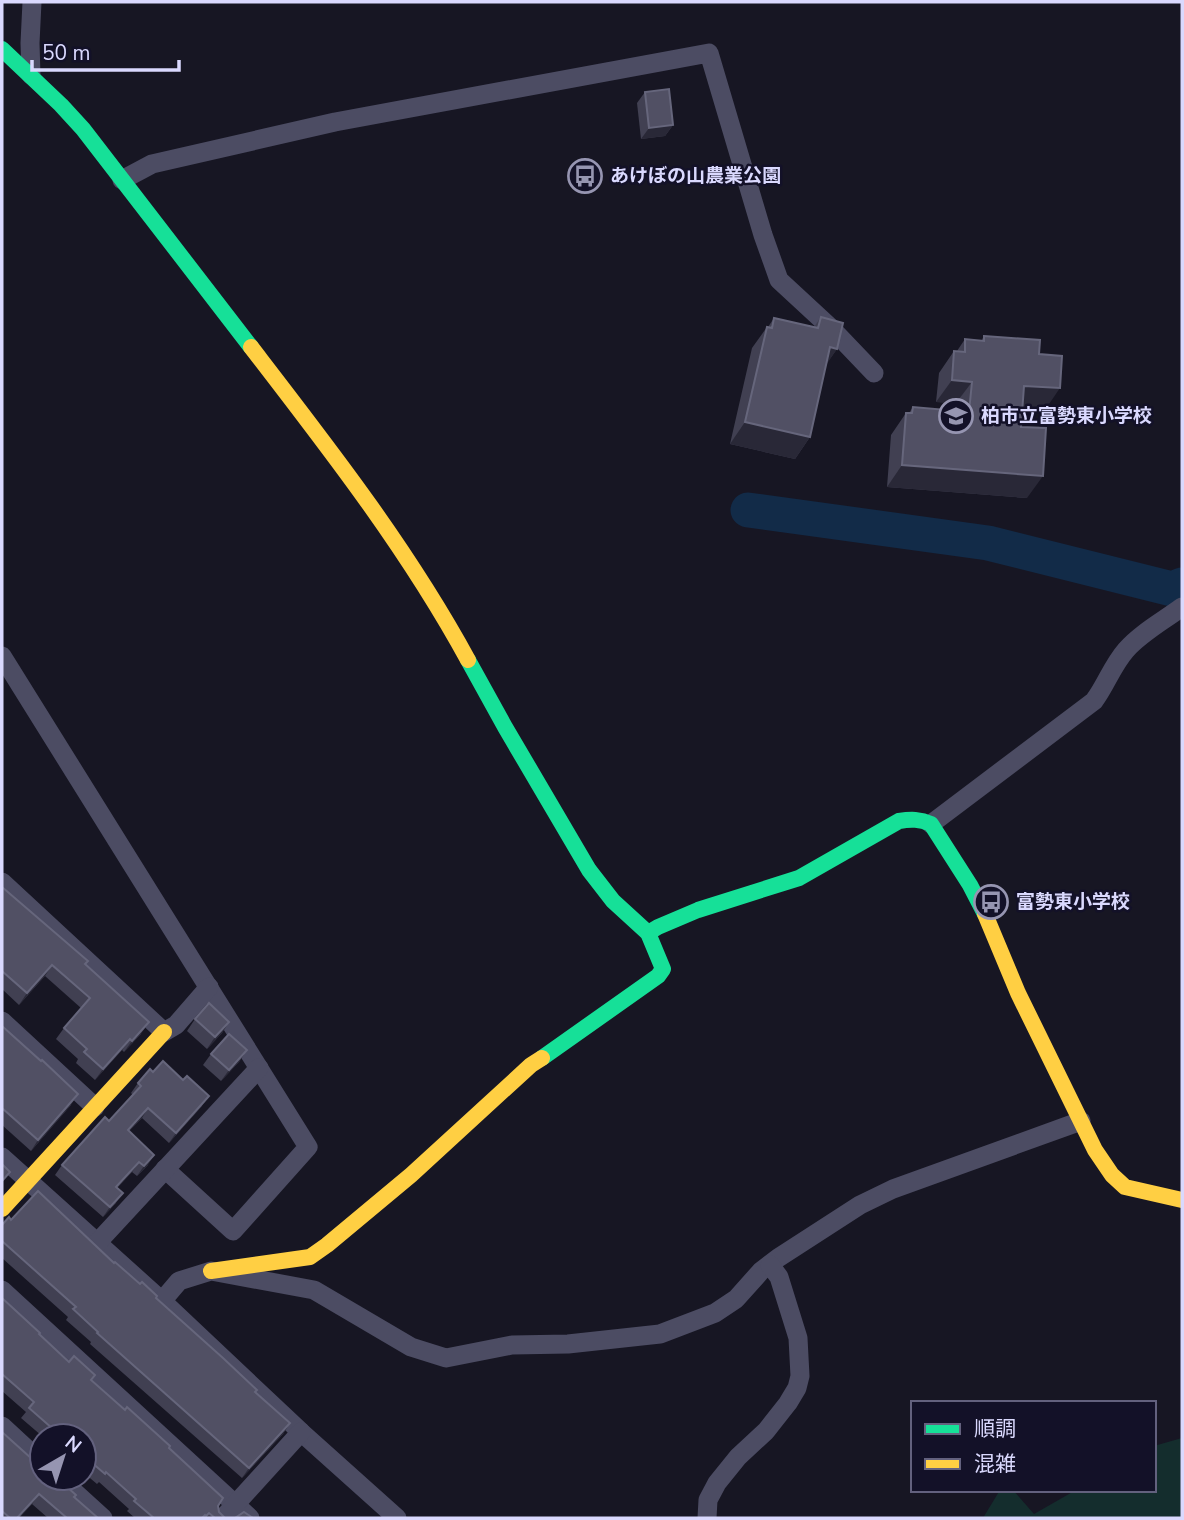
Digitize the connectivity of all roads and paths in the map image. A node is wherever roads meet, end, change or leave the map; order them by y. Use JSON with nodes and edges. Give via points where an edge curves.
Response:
{"nodes":[{"id":1,"x":32,"y":2,"type":"edge"},
{"id":2,"x":2,"y":49,"type":"edge"},
{"id":3,"x":31,"y":75,"type":"junction"},
{"id":4,"x":122,"y":180,"type":"junction"},
{"id":5,"x":874,"y":373,"type":"dead end"},
{"id":6,"x":1182,"y":607,"type":"edge"},
{"id":7,"x":2,"y":656,"type":"edge"},
{"id":8,"x":931,"y":824,"type":"junction"},
{"id":9,"x":2,"y":882,"type":"edge"},
{"id":10,"x":648,"y":933,"type":"junction"},
{"id":11,"x":209,"y":987,"type":"junction"},
{"id":12,"x":2,"y":1021,"type":"edge"},
{"id":13,"x":164,"y":1032,"type":"junction"},
{"id":14,"x":259,"y":1068,"type":"junction"},
{"id":15,"x":95,"y":1107,"type":"junction"},
{"id":16,"x":1081,"y":1121,"type":"junction"},
{"id":17,"x":2,"y":1157,"type":"edge"},
{"id":18,"x":165,"y":1169,"type":"junction"},
{"id":19,"x":28,"y":1181,"type":"junction"},
{"id":20,"x":1182,"y":1200,"type":"edge"},
{"id":21,"x":2,"y":1209,"type":"edge"},
{"id":22,"x":97,"y":1243,"type":"junction"},
{"id":23,"x":769,"y":1265,"type":"junction"},
{"id":24,"x":212,"y":1271,"type":"junction"},
{"id":25,"x":2,"y":1290,"type":"edge"},
{"id":26,"x":162,"y":1301,"type":"junction"},
{"id":27,"x":2,"y":1426,"type":"edge"},
{"id":28,"x":302,"y":1432,"type":"junction"},
{"id":29,"x":28,"y":1450,"type":"edge"},
{"id":30,"x":74,"y":1492,"type":"edge"},
{"id":31,"x":229,"y":1511,"type":"edge"},
{"id":32,"x":103,"y":1518,"type":"edge"},
{"id":33,"x":250,"y":1518,"type":"edge"},
{"id":34,"x":397,"y":1518,"type":"edge"},
{"id":35,"x":707,"y":1518,"type":"edge"}],
"edges":[{"from":1,"to":3,"type":"street"},
{"from":2,"to":3,"type":"street"},
{"from":3,"to":4,"type":"street","via":[[83,129]]},
{"from":4,"to":5,"type":"street","via":[[152,163],[335,122],[709,52],[779,280]]},
{"from":4,"to":10,"type":"street","via":[[383,522],[453,632],[589,870]]},
{"from":6,"to":8,"type":"street","via":[[1125,652],[1094,701]]},
{"from":7,"to":11,"type":"street"},
{"from":8,"to":10,"type":"street","via":[[912,818],[899,821],[799,877],[698,910]]},
{"from":8,"to":16,"type":"street","via":[[989,922]]},
{"from":9,"to":13,"type":"street"},
{"from":10,"to":24,"type":"street","via":[[663,969],[658,976],[531,1065],[327,1245],[310,1256]]},
{"from":11,"to":13,"type":"street","via":[[176,1025]]},
{"from":11,"to":14,"type":"street"},
{"from":12,"to":15,"type":"street"},
{"from":13,"to":15,"type":"street"},
{"from":14,"to":18,"type":"street"},
{"from":14,"to":18,"type":"street","via":[[308,1147],[233,1231]]},
{"from":15,"to":19,"type":"street"},
{"from":16,"to":20,"type":"street","via":[[1095,1150],[1125,1187]]},
{"from":16,"to":23,"type":"street","via":[[892,1189]]},
{"from":17,"to":19,"type":"street"},
{"from":18,"to":22,"type":"street"},
{"from":19,"to":21,"type":"street"},
{"from":19,"to":22,"type":"street"},
{"from":22,"to":26,"type":"street"},
{"from":23,"to":24,"type":"street","via":[[715,1313],[660,1334],[512,1345],[446,1358],[411,1347],[314,1290]]},
{"from":23,"to":35,"type":"street","via":[[779,1277],[798,1338],[800,1376],[788,1403],[717,1483],[708,1500]]},
{"from":24,"to":26,"type":"street","via":[[178,1281]]},
{"from":25,"to":31,"type":"street"},
{"from":26,"to":28,"type":"street"},
{"from":27,"to":29,"type":"street"},
{"from":28,"to":31,"type":"street"},
{"from":28,"to":34,"type":"street"},
{"from":30,"to":32,"type":"street"},
{"from":31,"to":33,"type":"street"}]}
